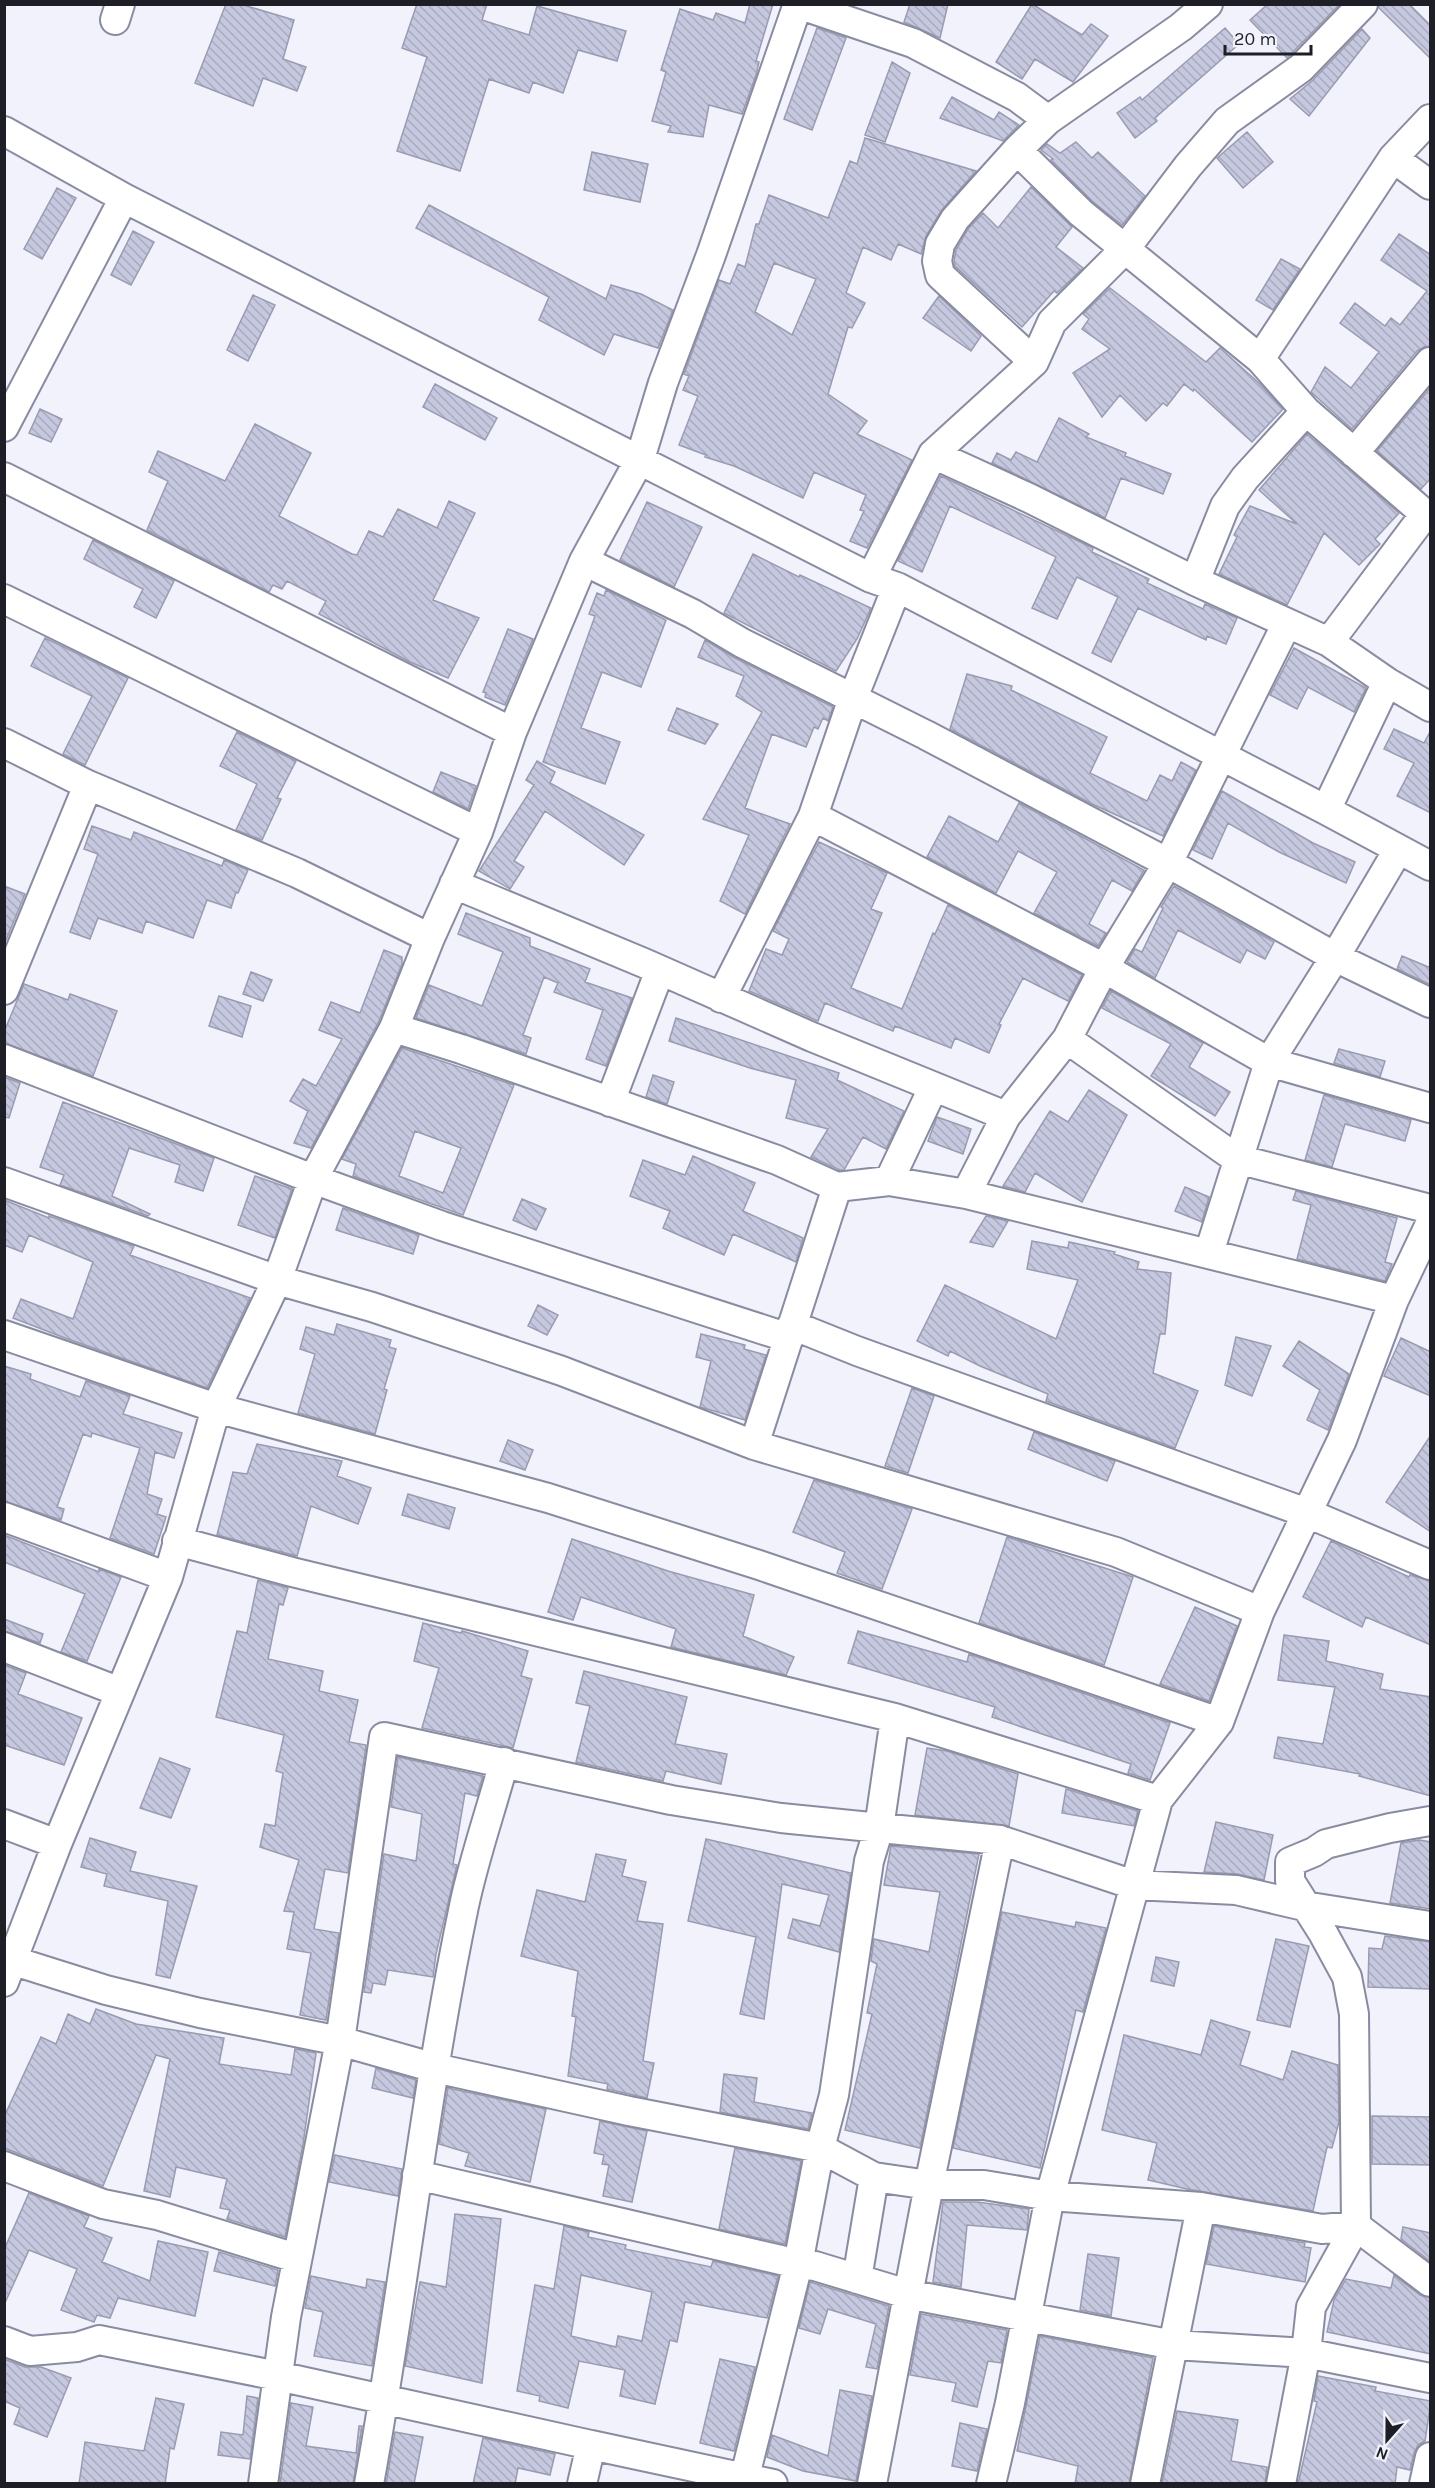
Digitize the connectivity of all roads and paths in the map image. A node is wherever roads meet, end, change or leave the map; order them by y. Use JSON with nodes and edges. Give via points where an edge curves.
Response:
{"nodes":[{"id":1,"x":798,"y":4,"type":"edge"},
{"id":2,"x":1208,"y":4,"type":"edge"},
{"id":3,"x":1363,"y":4,"type":"edge"},
{"id":4,"x":1431,"y":119,"type":"edge"},
{"id":5,"x":1048,"y":120,"type":"junction"},
{"id":6,"x":4,"y":131,"type":"edge"},
{"id":7,"x":1017,"y":150,"type":"junction"},
{"id":8,"x":1393,"y":159,"type":"junction"},
{"id":9,"x":1431,"y":185,"type":"edge"},
{"id":10,"x":124,"y":198,"type":"junction"},
{"id":11,"x":1125,"y":249,"type":"junction"},
{"id":12,"x":1260,"y":359,"type":"junction"},
{"id":13,"x":1034,"y":362,"type":"junction"},
{"id":14,"x":1431,"y":362,"type":"edge"},
{"id":15,"x":1306,"y":411,"type":"junction"},
{"id":16,"x":4,"y":427,"type":"edge"},
{"id":17,"x":1354,"y":453,"type":"junction"},
{"id":18,"x":933,"y":454,"type":"junction"},
{"id":19,"x":640,"y":459,"type":"junction"},
{"id":20,"x":4,"y":477,"type":"edge"},
{"id":21,"x":1428,"y":514,"type":"edge"},
{"id":22,"x":584,"y":561,"type":"junction"},
{"id":23,"x":1195,"y":581,"type":"junction"},
{"id":24,"x":884,"y":582,"type":"junction"},
{"id":25,"x":4,"y":599,"type":"edge"},
{"id":26,"x":1287,"y":623,"type":"junction"},
{"id":27,"x":1329,"y":642,"type":"junction"},
{"id":28,"x":1387,"y":682,"type":"junction"},
{"id":29,"x":853,"y":698,"type":"junction"},
{"id":30,"x":1431,"y":707,"type":"edge"},
{"id":31,"x":512,"y":732,"type":"junction"},
{"id":32,"x":4,"y":743,"type":"edge"},
{"id":33,"x":1221,"y":756,"type":"junction"},
{"id":34,"x":88,"y":785,"type":"junction"},
{"id":35,"x":1326,"y":810,"type":"junction"},
{"id":36,"x":813,"y":816,"type":"junction"},
{"id":37,"x":478,"y":832,"type":"junction"},
{"id":38,"x":1398,"y":850,"type":"junction"},
{"id":39,"x":1168,"y":863,"type":"junction"},
{"id":40,"x":1431,"y":866,"type":"edge"},
{"id":41,"x":454,"y":884,"type":"junction"},
{"id":42,"x":430,"y":938,"type":"junction"},
{"id":43,"x":1335,"y":957,"type":"junction"},
{"id":44,"x":1104,"y":968,"type":"junction"},
{"id":45,"x":660,"y":970,"type":"junction"},
{"id":46,"x":4,"y":990,"type":"edge"},
{"id":47,"x":721,"y":998,"type":"junction"},
{"id":48,"x":1431,"y":1003,"type":"edge"},
{"id":49,"x":394,"y":1028,"type":"junction"},
{"id":50,"x":1066,"y":1039,"type":"junction"},
{"id":51,"x":4,"y":1059,"type":"edge"},
{"id":52,"x":1269,"y":1062,"type":"junction"},
{"id":53,"x":933,"y":1088,"type":"junction"},
{"id":54,"x":610,"y":1102,"type":"junction"},
{"id":55,"x":1431,"y":1108,"type":"edge"},
{"id":56,"x":1006,"y":1116,"type":"junction"},
{"id":57,"x":1237,"y":1159,"type":"junction"},
{"id":58,"x":313,"y":1179,"type":"junction"},
{"id":59,"x":889,"y":1181,"type":"junction"},
{"id":60,"x":4,"y":1182,"type":"edge"},
{"id":61,"x":837,"y":1187,"type":"junction"},
{"id":62,"x":966,"y":1194,"type":"junction"},
{"id":63,"x":1431,"y":1209,"type":"edge"},
{"id":64,"x":1431,"y":1224,"type":"edge"},
{"id":65,"x":1209,"y":1253,"type":"junction"},
{"id":66,"x":277,"y":1280,"type":"junction"},
{"id":67,"x":1394,"y":1300,"type":"junction"},
{"id":68,"x":791,"y":1332,"type":"junction"},
{"id":69,"x":4,"y":1335,"type":"edge"},
{"id":70,"x":216,"y":1408,"type":"junction"},
{"id":71,"x":753,"y":1445,"type":"junction"},
{"id":72,"x":1307,"y":1513,"type":"junction"},
{"id":73,"x":4,"y":1517,"type":"edge"},
{"id":74,"x":177,"y":1541,"type":"junction"},
{"id":75,"x":1431,"y":1565,"type":"edge"},
{"id":76,"x":168,"y":1577,"type":"junction"},
{"id":77,"x":1260,"y":1611,"type":"junction"},
{"id":78,"x":4,"y":1647,"type":"edge"},
{"id":79,"x":120,"y":1692,"type":"junction"},
{"id":80,"x":895,"y":1718,"type":"junction"},
{"id":81,"x":1219,"y":1722,"type":"junction"},
{"id":82,"x":504,"y":1762,"type":"junction"},
{"id":83,"x":1158,"y":1800,"type":"junction"},
{"id":84,"x":1431,"y":1821,"type":"edge"},
{"id":85,"x":4,"y":1824,"type":"edge"},
{"id":86,"x":879,"y":1828,"type":"junction"},
{"id":87,"x":1000,"y":1840,"type":"junction"},
{"id":88,"x":57,"y":1844,"type":"junction"},
{"id":89,"x":1134,"y":1885,"type":"junction"},
{"id":90,"x":1305,"y":1906,"type":"junction"},
{"id":91,"x":1431,"y":1926,"type":"edge"},
{"id":92,"x":9,"y":1972,"type":"edge"},
{"id":93,"x":340,"y":2041,"type":"junction"},
{"id":94,"x":435,"y":2068,"type":"junction"},
{"id":95,"x":820,"y":2148,"type":"junction"},
{"id":96,"x":4,"y":2166,"type":"edge"},
{"id":97,"x":417,"y":2175,"type":"junction"},
{"id":98,"x":874,"y":2177,"type":"junction"},
{"id":99,"x":929,"y":2185,"type":"junction"},
{"id":100,"x":1050,"y":2196,"type":"junction"},
{"id":101,"x":1201,"y":2207,"type":"junction"},
{"id":102,"x":1356,"y":2226,"type":"junction"},
{"id":103,"x":296,"y":2258,"type":"junction"},
{"id":104,"x":798,"y":2265,"type":"junction"},
{"id":105,"x":857,"y":2279,"type":"junction"},
{"id":106,"x":1431,"y":2282,"type":"edge"},
{"id":107,"x":908,"y":2294,"type":"junction"},
{"id":108,"x":1027,"y":2316,"type":"junction"},
{"id":109,"x":4,"y":2341,"type":"edge"},
{"id":110,"x":1174,"y":2345,"type":"junction"},
{"id":111,"x":1306,"y":2353,"type":"junction"},
{"id":112,"x":278,"y":2376,"type":"junction"},
{"id":113,"x":1431,"y":2378,"type":"edge"},
{"id":114,"x":385,"y":2400,"type":"junction"},
{"id":115,"x":591,"y":2445,"type":"junction"},
{"id":116,"x":1431,"y":2457,"type":"edge"},
{"id":117,"x":744,"y":2481,"type":"edge"},
{"id":118,"x":263,"y":2484,"type":"edge"},
{"id":119,"x":369,"y":2484,"type":"edge"},
{"id":120,"x":582,"y":2484,"type":"edge"},
{"id":121,"x":773,"y":2484,"type":"edge"},
{"id":122,"x":872,"y":2484,"type":"edge"},
{"id":123,"x":991,"y":2484,"type":"edge"},
{"id":124,"x":1145,"y":2484,"type":"edge"},
{"id":125,"x":1281,"y":2484,"type":"edge"},
{"id":126,"x":1424,"y":2484,"type":"edge"}],
"edges":[{"from":1,"to":5,"type":"street","via":[[913,43],[1017,97]]},
{"from":1,"to":19,"type":"street","via":[[663,383]]},
{"from":2,"to":5,"type":"street"},
{"from":3,"to":11,"type":"street","via":[[1301,68],[1227,122]]},
{"from":4,"to":8,"type":"street"},
{"from":5,"to":7,"type":"street"},
{"from":6,"to":10,"type":"street"},
{"from":7,"to":11,"type":"street","via":[[1081,213]]},
{"from":7,"to":13,"type":"street","via":[[955,219],[940,244],[937,261],[940,275]]},
{"from":8,"to":9,"type":"street"},
{"from":8,"to":12,"type":"street"},
{"from":10,"to":16,"type":"street"},
{"from":10,"to":19,"type":"street"},
{"from":11,"to":12,"type":"street"},
{"from":11,"to":13,"type":"street","via":[[1052,322]]},
{"from":12,"to":15,"type":"street"},
{"from":13,"to":18,"type":"street"},
{"from":14,"to":17,"type":"street"},
{"from":15,"to":17,"type":"street"},
{"from":15,"to":23,"type":"street","via":[[1225,506]]},
{"from":17,"to":21,"type":"street"},
{"from":18,"to":23,"type":"street"},
{"from":18,"to":24,"type":"street"},
{"from":19,"to":22,"type":"street"},
{"from":19,"to":24,"type":"street"},
{"from":20,"to":31,"type":"street"},
{"from":21,"to":27,"type":"street"},
{"from":22,"to":29,"type":"street"},
{"from":22,"to":31,"type":"street"},
{"from":23,"to":26,"type":"street"},
{"from":24,"to":29,"type":"street"},
{"from":24,"to":33,"type":"street"},
{"from":25,"to":37,"type":"street"},
{"from":26,"to":27,"type":"street"},
{"from":26,"to":33,"type":"street"},
{"from":27,"to":28,"type":"street"},
{"from":28,"to":30,"type":"street"},
{"from":28,"to":35,"type":"street"},
{"from":29,"to":36,"type":"street"},
{"from":29,"to":39,"type":"street"},
{"from":31,"to":37,"type":"street"},
{"from":32,"to":34,"type":"street"},
{"from":33,"to":35,"type":"street"},
{"from":33,"to":39,"type":"street"},
{"from":34,"to":42,"type":"street","via":[[297,873]]},
{"from":34,"to":46,"type":"street"},
{"from":35,"to":38,"type":"street"},
{"from":36,"to":44,"type":"street"},
{"from":36,"to":47,"type":"street"},
{"from":37,"to":41,"type":"street"},
{"from":38,"to":40,"type":"street"},
{"from":38,"to":43,"type":"street"},
{"from":39,"to":43,"type":"street"},
{"from":39,"to":44,"type":"street"},
{"from":41,"to":42,"type":"street"},
{"from":41,"to":45,"type":"street"},
{"from":42,"to":49,"type":"street"},
{"from":43,"to":48,"type":"street"},
{"from":43,"to":52,"type":"street"},
{"from":44,"to":50,"type":"street"},
{"from":44,"to":52,"type":"street"},
{"from":45,"to":47,"type":"street"},
{"from":45,"to":54,"type":"street"},
{"from":47,"to":53,"type":"street"},
{"from":49,"to":54,"type":"street"},
{"from":49,"to":58,"type":"street"},
{"from":50,"to":56,"type":"street"},
{"from":50,"to":57,"type":"street"},
{"from":51,"to":58,"type":"street"},
{"from":52,"to":55,"type":"street"},
{"from":52,"to":57,"type":"street"},
{"from":53,"to":56,"type":"street"},
{"from":53,"to":59,"type":"street"},
{"from":54,"to":61,"type":"street","via":[[777,1160]]},
{"from":56,"to":62,"type":"street"},
{"from":57,"to":63,"type":"street"},
{"from":57,"to":65,"type":"street"},
{"from":58,"to":66,"type":"street"},
{"from":58,"to":68,"type":"street","via":[[441,1226]]},
{"from":59,"to":61,"type":"street"},
{"from":59,"to":62,"type":"street"},
{"from":60,"to":66,"type":"street"},
{"from":61,"to":68,"type":"street"},
{"from":62,"to":65,"type":"street"},
{"from":64,"to":67,"type":"street"},
{"from":65,"to":67,"type":"street"},
{"from":66,"to":70,"type":"street"},
{"from":66,"to":71,"type":"street","via":[[372,1306],[562,1371]]},
{"from":67,"to":72,"type":"street","via":[[1341,1440]]},
{"from":68,"to":71,"type":"street"},
{"from":68,"to":72,"type":"street","via":[[857,1351]]},
{"from":69,"to":70,"type":"street"},
{"from":70,"to":74,"type":"street"},
{"from":70,"to":81,"type":"street","via":[[549,1498],[759,1565]]},
{"from":71,"to":77,"type":"street","via":[[1116,1552]]},
{"from":72,"to":75,"type":"street"},
{"from":72,"to":77,"type":"street"},
{"from":73,"to":76,"type":"street"},
{"from":74,"to":76,"type":"street"},
{"from":74,"to":80,"type":"street"},
{"from":76,"to":79,"type":"street"},
{"from":77,"to":81,"type":"street"},
{"from":78,"to":79,"type":"street"},
{"from":79,"to":88,"type":"street"},
{"from":80,"to":83,"type":"street"},
{"from":80,"to":86,"type":"street"},
{"from":81,"to":83,"type":"street"},
{"from":82,"to":86,"type":"street","via":[[671,1800],[780,1818]]},
{"from":82,"to":93,"type":"street","via":[[384,1737]]},
{"from":82,"to":94,"type":"street","via":[[464,1904]]},
{"from":83,"to":89,"type":"street"},
{"from":84,"to":90,"type":"street","via":[[1326,1844],[1290,1862],[1290,1881]]},
{"from":85,"to":88,"type":"street"},
{"from":86,"to":87,"type":"street"},
{"from":86,"to":95,"type":"street","via":[[869,1862],[834,2095]]},
{"from":87,"to":89,"type":"street"},
{"from":87,"to":99,"type":"street"},
{"from":88,"to":92,"type":"street"},
{"from":89,"to":90,"type":"street","via":[[1236,1890]]},
{"from":89,"to":100,"type":"street"},
{"from":90,"to":91,"type":"street"},
{"from":90,"to":102,"type":"street","via":[[1347,1977],[1354,2014]]},
{"from":92,"to":93,"type":"street"},
{"from":93,"to":94,"type":"street"},
{"from":93,"to":103,"type":"street"},
{"from":94,"to":95,"type":"street"},
{"from":94,"to":97,"type":"street"},
{"from":95,"to":98,"type":"street"},
{"from":95,"to":104,"type":"street"},
{"from":96,"to":103,"type":"street","via":[[103,2204],[157,2215]]},
{"from":97,"to":104,"type":"street"},
{"from":97,"to":114,"type":"street"},
{"from":98,"to":99,"type":"street"},
{"from":98,"to":105,"type":"street"},
{"from":99,"to":100,"type":"street","via":[[984,2185]]},
{"from":99,"to":107,"type":"street"},
{"from":100,"to":101,"type":"street"},
{"from":100,"to":108,"type":"street"},
{"from":101,"to":102,"type":"street","via":[[1322,2229]]},
{"from":101,"to":110,"type":"street"},
{"from":102,"to":106,"type":"street"},
{"from":102,"to":111,"type":"street","via":[[1311,2307]]},
{"from":103,"to":112,"type":"street"},
{"from":104,"to":105,"type":"street"},
{"from":104,"to":117,"type":"street"},
{"from":105,"to":107,"type":"street"},
{"from":107,"to":108,"type":"street"},
{"from":107,"to":122,"type":"street"},
{"from":108,"to":110,"type":"street"},
{"from":108,"to":123,"type":"street"},
{"from":109,"to":112,"type":"street","via":[[30,2351],[77,2347],[99,2340]]},
{"from":110,"to":111,"type":"street"},
{"from":110,"to":124,"type":"street"},
{"from":111,"to":113,"type":"street"},
{"from":111,"to":125,"type":"street"},
{"from":112,"to":114,"type":"street"},
{"from":112,"to":118,"type":"street"},
{"from":114,"to":115,"type":"street"},
{"from":114,"to":119,"type":"street"},
{"from":115,"to":117,"type":"street"},
{"from":115,"to":120,"type":"street"},
{"from":116,"to":126,"type":"street"},
{"from":117,"to":121,"type":"street"}]}
